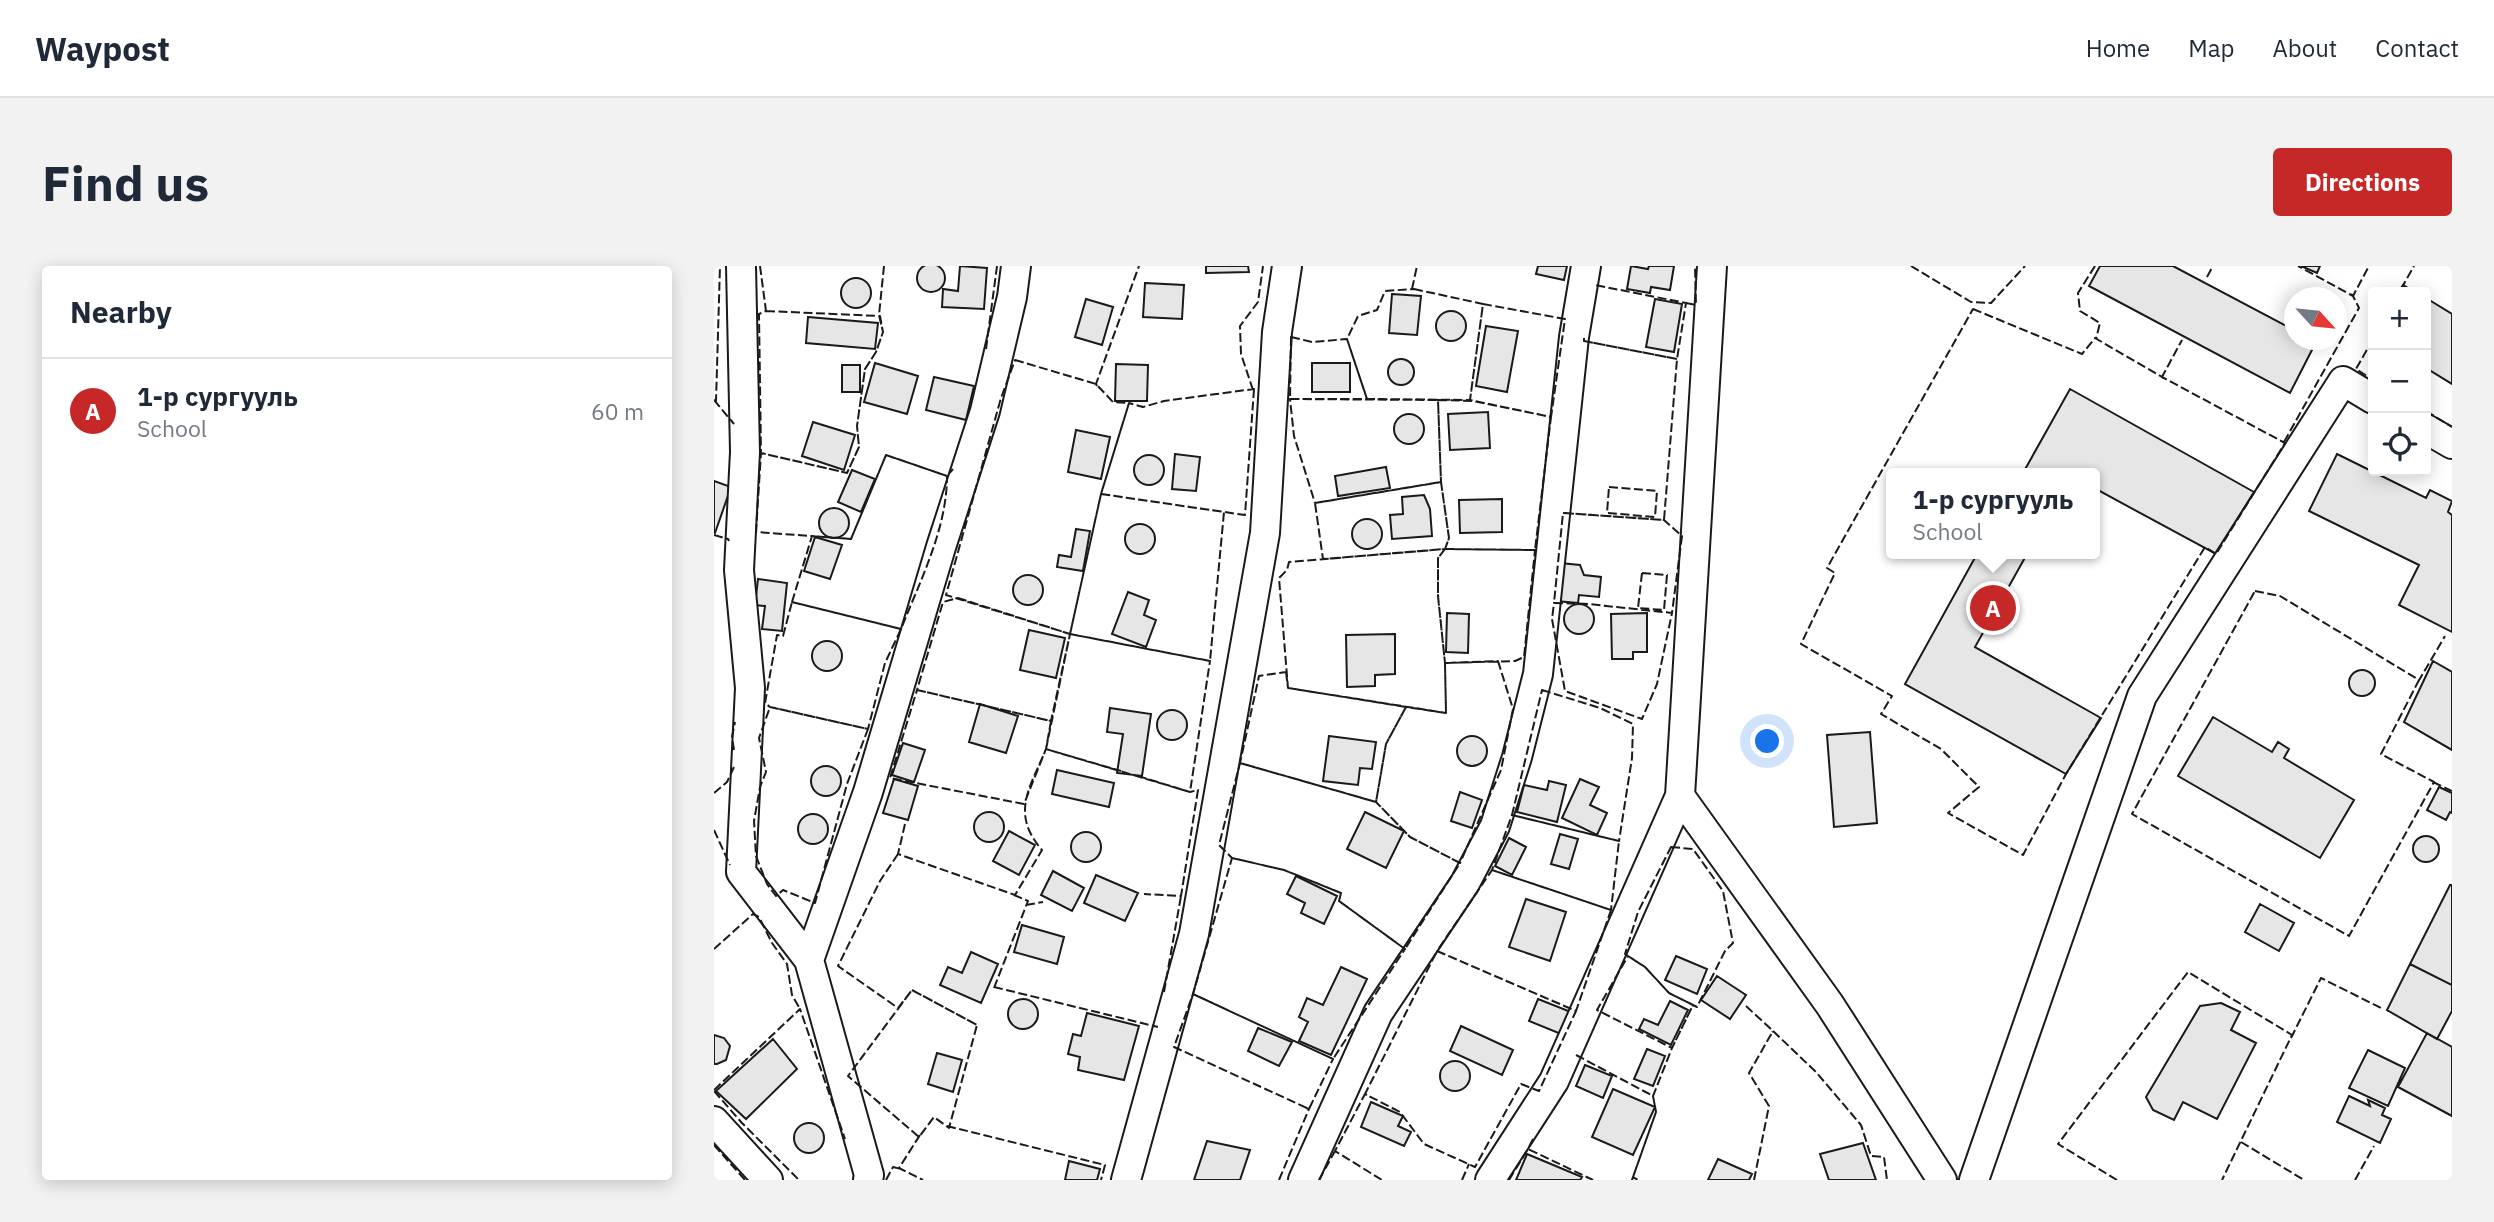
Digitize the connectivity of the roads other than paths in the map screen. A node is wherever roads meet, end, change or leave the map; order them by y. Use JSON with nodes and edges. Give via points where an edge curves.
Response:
{"nodes":[{"id":1,"x":741,"y":266,"type":"edge"},
{"id":2,"x":1016,"y":266,"type":"edge"},
{"id":3,"x":1287,"y":266,"type":"edge"},
{"id":4,"x":1586,"y":266,"type":"edge"},
{"id":5,"x":1712,"y":266,"type":"edge"},
{"id":6,"x":2368,"y":396,"type":"edge"},
{"id":7,"x":2431,"y":432,"type":"edge"},
{"id":8,"x":2452,"y":444,"type":"edge"},
{"id":9,"x":1680,"y":796,"type":"junction"},
{"id":10,"x":809,"y":960,"type":"junction"},
{"id":11,"x":714,"y":1121,"type":"edge"},
{"id":12,"x":768,"y":1180,"type":"edge"},
{"id":13,"x":868,"y":1180,"type":"edge"},
{"id":14,"x":1126,"y":1180,"type":"edge"},
{"id":15,"x":1303,"y":1180,"type":"edge"},
{"id":16,"x":1490,"y":1180,"type":"edge"},
{"id":17,"x":1942,"y":1180,"type":"edge"},
{"id":18,"x":1974,"y":1180,"type":"edge"}],
"edges":[{"from":1,"to":10,"type":"street","via":[[746,452],[739,570],[750,688],[741,872]]},
{"from":2,"to":10,"type":"street","via":[[985,411],[868,792]]},
{"from":3,"to":14,"type":"street","via":[[1277,332],[1263,546],[1194,934]]},
{"from":4,"to":15,"type":"street","via":[[1574,337],[1538,674],[1517,757],[1495,826],[1465,883],[1378,1013]]},
{"from":5,"to":9,"type":"street"},
{"from":6,"to":18,"type":"street","via":[[2343,381],[2142,696]]},
{"from":7,"to":8,"type":"street"},
{"from":9,"to":16,"type":"street","via":[[1554,1081]]},
{"from":9,"to":17,"type":"street","via":[[1830,1006]]},
{"from":10,"to":13,"type":"street"},
{"from":11,"to":12,"type":"street"}]}
